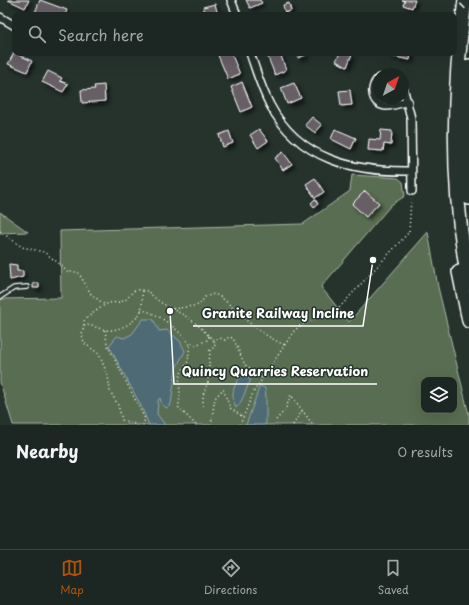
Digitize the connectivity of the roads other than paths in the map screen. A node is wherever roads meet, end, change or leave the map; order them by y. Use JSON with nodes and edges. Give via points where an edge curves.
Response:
{"nodes":[{"id":1,"x":231,"y":0,"type":"edge"},
{"id":2,"x":458,"y":0,"type":"edge"},
{"id":3,"x":464,"y":0,"type":"edge"},
{"id":4,"x":469,"y":5,"type":"edge"},
{"id":5,"x":235,"y":12,"type":"edge"},
{"id":6,"x":456,"y":12,"type":"edge"},
{"id":7,"x":0,"y":16,"type":"edge"},
{"id":8,"x":12,"y":24,"type":"edge"},
{"id":9,"x":251,"y":56,"type":"edge"},
{"id":10,"x":451,"y":56,"type":"edge"},
{"id":11,"x":469,"y":66,"type":"edge"},
{"id":12,"x":382,"y":104,"type":"edge"},
{"id":13,"x":396,"y":104,"type":"edge"},
{"id":14,"x":409,"y":104,"type":"edge"},
{"id":15,"x":411,"y":171,"type":"junction"},
{"id":16,"x":412,"y":191,"type":"road end"},
{"id":17,"x":469,"y":198,"type":"edge"},
{"id":18,"x":469,"y":284,"type":"edge"},
{"id":19,"x":27,"y":286,"type":"dead end"},
{"id":20,"x":0,"y":297,"type":"edge"},
{"id":21,"x":469,"y":320,"type":"edge"}],
"edges":[{"from":1,"to":5,"type":"street"},
{"from":2,"to":6,"type":"highway"},
{"from":3,"to":4,"type":"street","bridge":true},
{"from":3,"to":18,"type":"highway","via":[[455,140],[459,213]]},
{"from":7,"to":8,"type":"street"},
{"from":9,"to":15,"type":"street","via":[[274,112],[286,128],[302,142],[324,156],[348,166],[373,170]]},
{"from":10,"to":21,"type":"highway","via":[[449,179],[456,247]]},
{"from":11,"to":17,"type":"highway","via":[[466,122]]},
{"from":12,"to":13,"type":"street"},
{"from":14,"to":15,"type":"street"},
{"from":15,"to":16,"type":"street"},
{"from":19,"to":20,"type":"lane","via":[[14,288]]}]}
